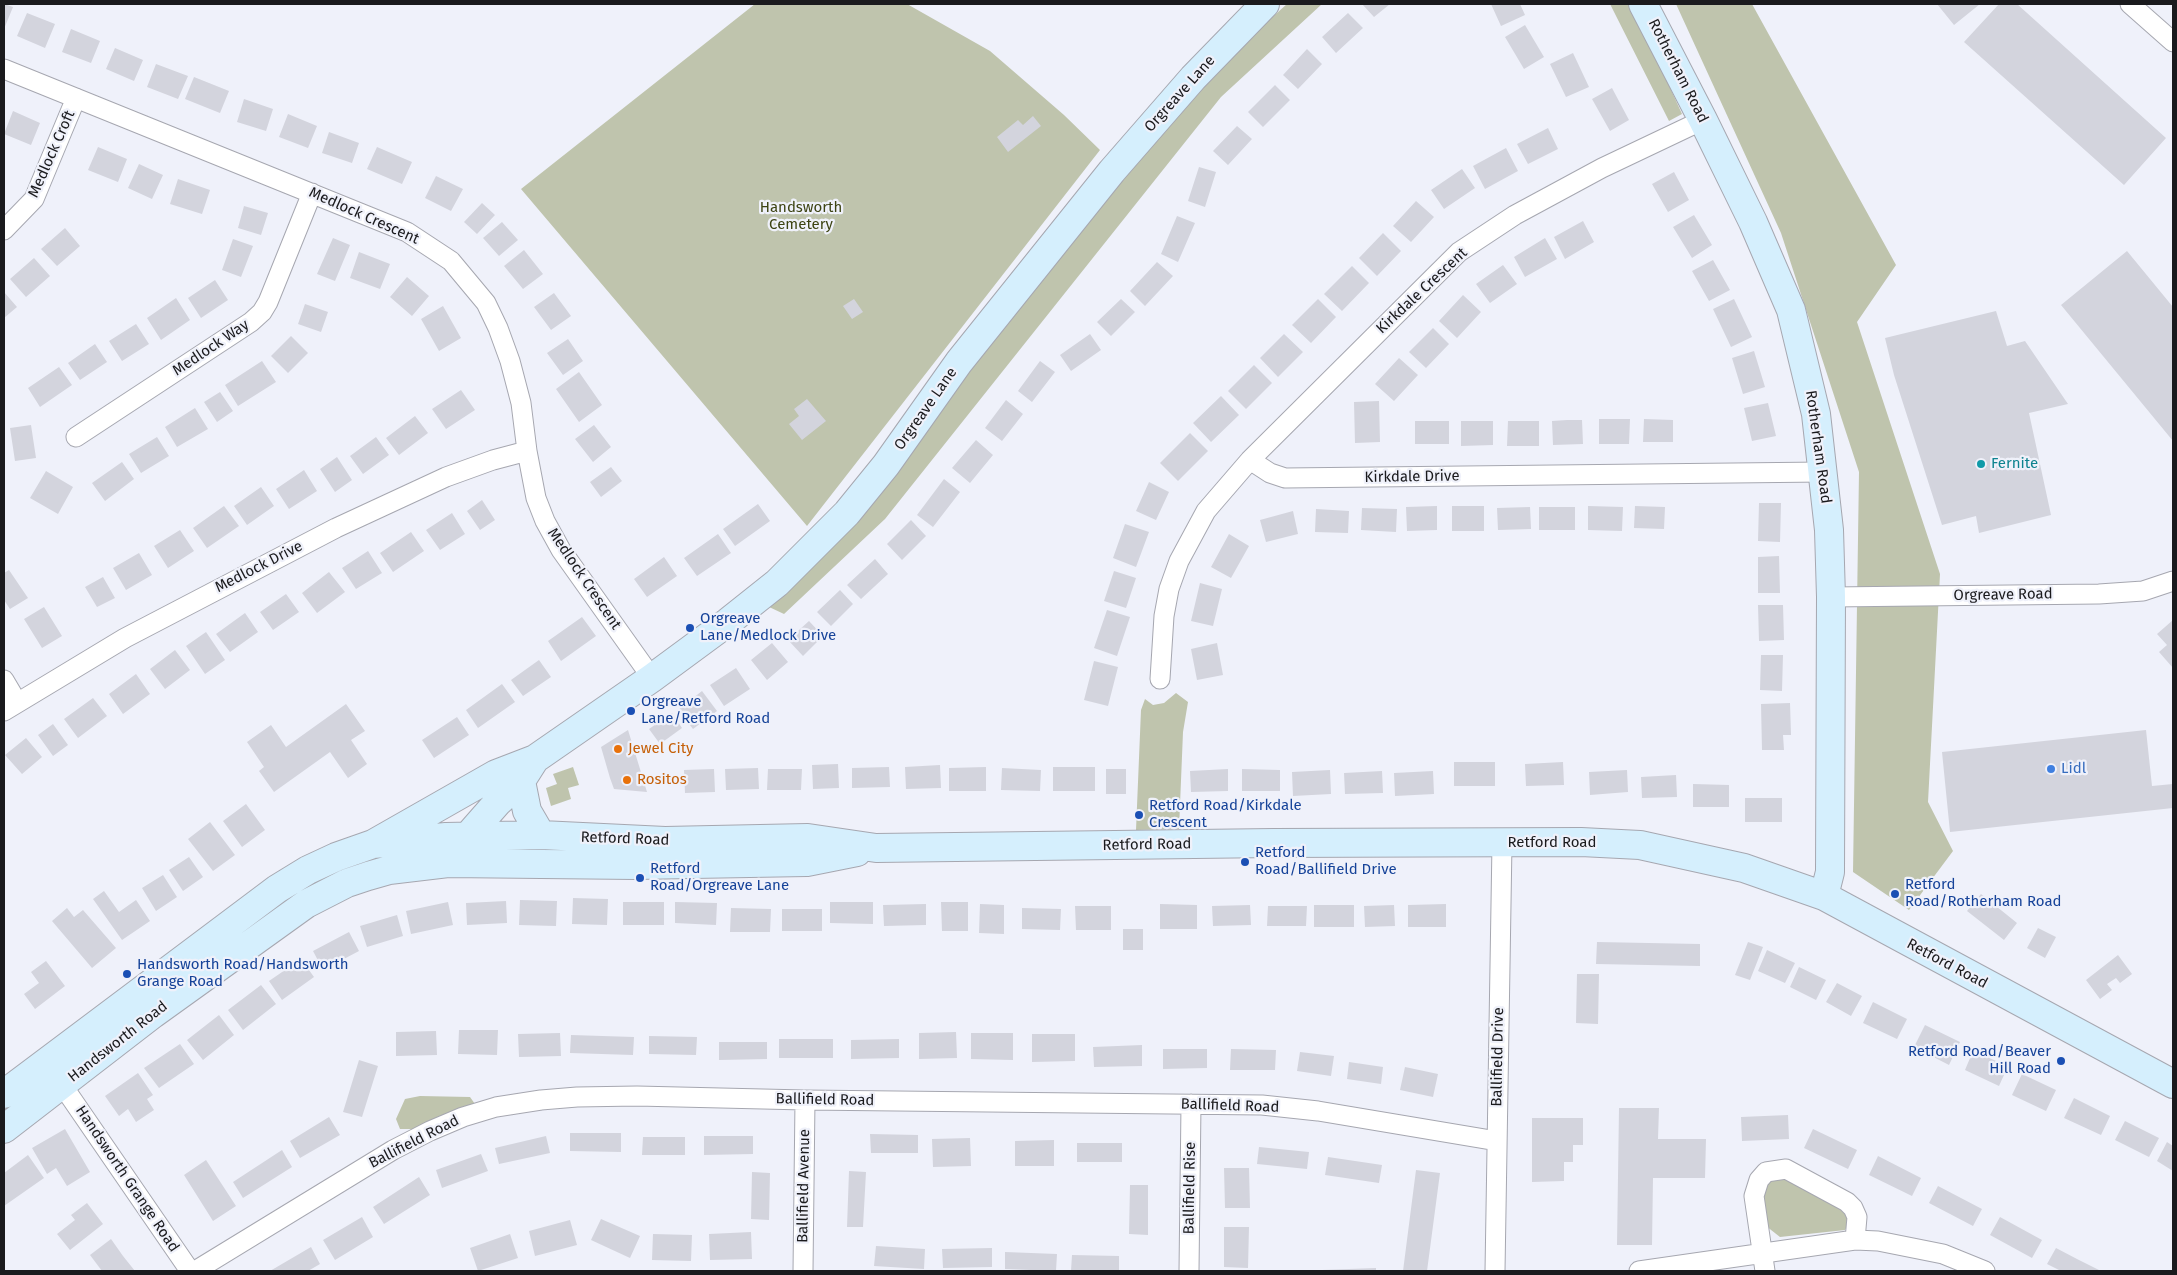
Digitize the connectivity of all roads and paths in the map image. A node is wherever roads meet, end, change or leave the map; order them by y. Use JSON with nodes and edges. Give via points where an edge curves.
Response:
{"nodes":[{"id":1,"x":1265,"y":4,"type":"edge"},
{"id":2,"x":1643,"y":4,"type":"edge"},
{"id":3,"x":2130,"y":4,"type":"edge"},
{"id":4,"x":2173,"y":42,"type":"edge"},
{"id":5,"x":4,"y":69,"type":"edge"},
{"id":6,"x":76,"y":98,"type":"junction"},
{"id":7,"x":1703,"y":120,"type":"junction"},
{"id":8,"x":312,"y":193,"type":"junction"},
{"id":9,"x":4,"y":230,"type":"edge"},
{"id":10,"x":76,"y":437,"type":"dead end"},
{"id":11,"x":527,"y":451,"type":"junction"},
{"id":12,"x":1250,"y":460,"type":"junction"},
{"id":13,"x":1823,"y":472,"type":"junction"},
{"id":14,"x":2173,"y":581,"type":"edge"},
{"id":15,"x":1831,"y":597,"type":"junction"},
{"id":16,"x":652,"y":678,"type":"junction"},
{"id":17,"x":1160,"y":679,"type":"dead end"},
{"id":18,"x":4,"y":680,"type":"edge"},
{"id":19,"x":11,"y":706,"type":"edge"},
{"id":20,"x":528,"y":770,"type":"junction"},
{"id":21,"x":456,"y":797,"type":"junction"},
{"id":22,"x":541,"y":835,"type":"junction"},
{"id":23,"x":1502,"y":843,"type":"junction"},
{"id":24,"x":374,"y":844,"type":"junction"},
{"id":25,"x":454,"y":846,"type":"junction"},
{"id":26,"x":876,"y":848,"type":"junction"},
{"id":27,"x":1824,"y":896,"type":"junction"},
{"id":28,"x":46,"y":1063,"type":"junction"},
{"id":29,"x":2173,"y":1084,"type":"edge"},
{"id":30,"x":62,"y":1085,"type":"junction"},
{"id":31,"x":4,"y":1094,"type":"edge"},
{"id":32,"x":805,"y":1100,"type":"junction"},
{"id":33,"x":1191,"y":1104,"type":"junction"},
{"id":34,"x":4,"y":1129,"type":"edge"},
{"id":35,"x":1496,"y":1141,"type":"junction"},
{"id":36,"x":1855,"y":1240,"type":"junction"},
{"id":37,"x":1762,"y":1253,"type":"junction"},
{"id":38,"x":190,"y":1271,"type":"edge"},
{"id":39,"x":195,"y":1271,"type":"edge"},
{"id":40,"x":803,"y":1271,"type":"edge"},
{"id":41,"x":1189,"y":1271,"type":"edge"},
{"id":42,"x":1495,"y":1271,"type":"edge"},
{"id":43,"x":1640,"y":1271,"type":"edge"},
{"id":44,"x":1765,"y":1271,"type":"edge"},
{"id":45,"x":1985,"y":1271,"type":"edge"}],
"edges":[{"from":1,"to":16,"type":"main road","name":"Orgreave Lane","via":[[1193,78],[1112,171],[959,362],[886,465],[847,513],[777,583]]},
{"from":2,"to":7,"type":"main road","name":"Rotherham Road"},
{"from":3,"to":4,"type":"street"},
{"from":5,"to":6,"type":"street","name":"Medlock Crescent"},
{"from":6,"to":8,"type":"street","name":"Medlock Crescent"},
{"from":6,"to":9,"type":"street","name":"Medlock Croft","via":[[34,199]]},
{"from":7,"to":12,"type":"street","name":"Kirkdale Crescent","via":[[1524,210],[1459,252]]},
{"from":7,"to":13,"type":"main road","name":"Rotherham Road","via":[[1753,222],[1790,310],[1816,414]]},
{"from":8,"to":10,"type":"street","name":"Medlock Way","via":[[262,312]]},
{"from":8,"to":11,"type":"street","name":"Medlock Crescent","via":[[407,232],[451,262],[470,282],[486,304],[510,361],[521,403]]},
{"from":11,"to":16,"type":"street","name":"Medlock Crescent","via":[[536,498],[545,521],[561,550]]},
{"from":11,"to":19,"type":"street","name":"Medlock Drive","via":[[446,477],[336,528],[125,638]]},
{"from":12,"to":13,"type":"street","name":"Kirkdale Drive","via":[[1285,478]]},
{"from":12,"to":17,"type":"street","via":[[1206,511],[1179,561],[1164,616]]},
{"from":13,"to":15,"type":"main road","name":"Rotherham Road"},
{"from":14,"to":15,"type":"street","name":"Orgreave Road","via":[[2143,590],[2099,594]]},
{"from":15,"to":27,"type":"main road","name":"Rotherham Road","via":[[1830,872]]},
{"from":16,"to":20,"type":"main road","name":"Orgreave Lane"},
{"from":18,"to":19,"type":"street"},
{"from":20,"to":21,"type":"main road","name":"Orgreave Lane","via":[[496,774]]},
{"from":20,"to":22,"type":"main road","via":[[527,811]]},
{"from":20,"to":25,"type":"main road","name":"Orgreave Lane"},
{"from":21,"to":24,"type":"main road","name":"Orgreave Lane"},
{"from":21,"to":25,"type":"main road","via":[[447,818]]},
{"from":22,"to":25,"type":"main road","name":"Retford Road"},
{"from":22,"to":26,"type":"main road","name":"Retford Road","via":[[664,841],[808,838]]},
{"from":23,"to":26,"type":"main road","name":"Retford Road"},
{"from":23,"to":27,"type":"main road","name":"Retford Road","via":[[1640,845],[1744,868]]},
{"from":23,"to":35,"type":"street","name":"Ballifield Drive"},
{"from":24,"to":25,"type":"main road","name":"Retford Road"},
{"from":24,"to":28,"type":"main road","name":"Handsworth Road","via":[[336,857],[277,889]]},
{"from":25,"to":26,"type":"main road","name":"Retford Road","via":[[635,865],[807,862]]},
{"from":25,"to":30,"type":"main road","name":"Handsworth Road","via":[[347,883],[306,904],[153,1014]]},
{"from":27,"to":29,"type":"main road","name":"Retford Road"},
{"from":28,"to":30,"type":"street","name":"Handsworth Grange Road"},
{"from":28,"to":31,"type":"main road","name":"Handsworth Road"},
{"from":30,"to":34,"type":"main road","name":"Handsworth Road"},
{"from":30,"to":38,"type":"street","name":"Handsworth Grange Road"},
{"from":32,"to":33,"type":"street","name":"Ballifield Road"},
{"from":32,"to":39,"type":"street","name":"Ballifield Road","via":[[578,1097],[496,1107],[463,1117],[393,1150]]},
{"from":32,"to":40,"type":"street","name":"Ballifield Avenue"},
{"from":33,"to":35,"type":"street","name":"Ballifield Road","via":[[1262,1105],[1318,1111]]},
{"from":33,"to":41,"type":"street","name":"Ballifield Rise"},
{"from":35,"to":42,"type":"street","name":"Ballifield Drive"},
{"from":36,"to":37,"type":"street"},
{"from":36,"to":37,"type":"street","via":[[1857,1217],[1847,1202],[1786,1169],[1777,1169],[1766,1172],[1759,1180],[1754,1196]]},
{"from":36,"to":45,"type":"street","via":[[1878,1241],[1944,1254]]},
{"from":37,"to":43,"type":"street"},
{"from":37,"to":44,"type":"street"}]}
